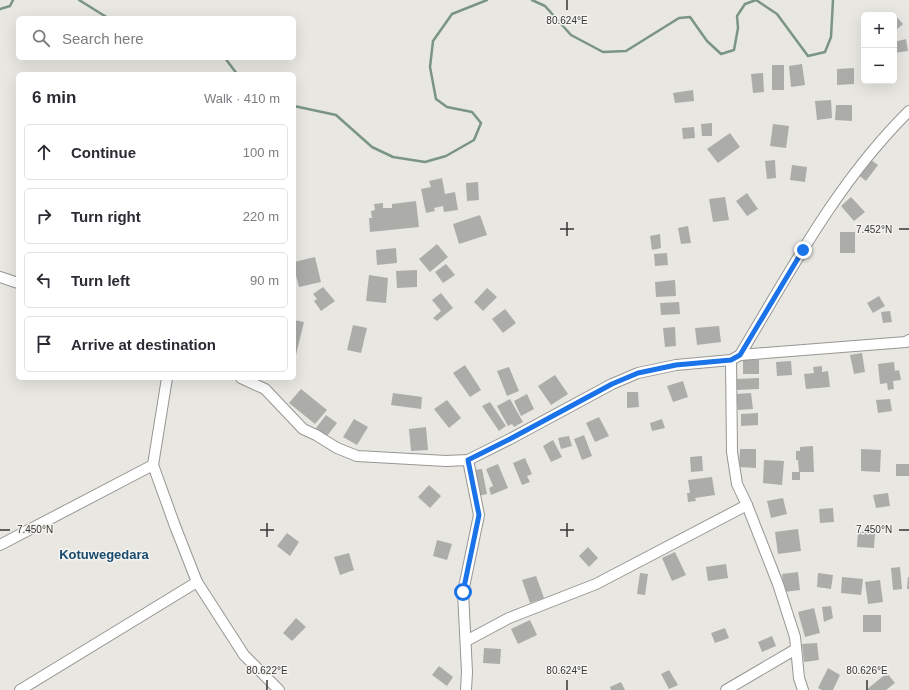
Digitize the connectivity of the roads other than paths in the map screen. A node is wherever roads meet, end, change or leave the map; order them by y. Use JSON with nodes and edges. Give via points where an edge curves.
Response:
{"nodes":[{"id":1,"x":909,"y":111,"type":"edge"},
{"id":2,"x":0,"y":277,"type":"edge"},
{"id":3,"x":16,"y":282,"type":"edge"},
{"id":4,"x":909,"y":340,"type":"edge"},
{"id":5,"x":736,"y":358,"type":"junction"},
{"id":6,"x":167,"y":380,"type":"edge"},
{"id":7,"x":245,"y":380,"type":"edge"},
{"id":8,"x":468,"y":460,"type":"junction"},
{"id":9,"x":153,"y":465,"type":"junction"},
{"id":10,"x":747,"y":505,"type":"junction"},
{"id":11,"x":0,"y":545,"type":"edge"},
{"id":12,"x":197,"y":582,"type":"junction"},
{"id":13,"x":466,"y":641,"type":"junction"},
{"id":14,"x":796,"y":649,"type":"junction"},
{"id":15,"x":20,"y":690,"type":"edge"},
{"id":16,"x":278,"y":690,"type":"edge"},
{"id":17,"x":466,"y":690,"type":"edge"},
{"id":18,"x":726,"y":690,"type":"edge"},
{"id":19,"x":802,"y":690,"type":"edge"}],
"edges":[{"from":1,"to":5,"type":"street","via":[[861,164],[829,209]]},
{"from":2,"to":3,"type":"street"},
{"from":4,"to":5,"type":"street"},
{"from":5,"to":8,"type":"street","via":[[676,365],[638,373],[612,384]]},
{"from":5,"to":10,"type":"street","via":[[732,452],[737,484]]},
{"from":6,"to":9,"type":"street"},
{"from":7,"to":8,"type":"street","via":[[265,389],[303,429],[357,456],[446,462]]},
{"from":8,"to":13,"type":"street","via":[[479,515],[463,592]]},
{"from":9,"to":11,"type":"street"},
{"from":9,"to":12,"type":"street"},
{"from":10,"to":13,"type":"street","via":[[596,584],[508,618]]},
{"from":10,"to":14,"type":"street","via":[[778,584],[795,637]]},
{"from":12,"to":15,"type":"street"},
{"from":12,"to":16,"type":"street","via":[[244,655]]},
{"from":13,"to":17,"type":"street"},
{"from":14,"to":18,"type":"street"},
{"from":14,"to":19,"type":"street","via":[[798,678]]}]}
